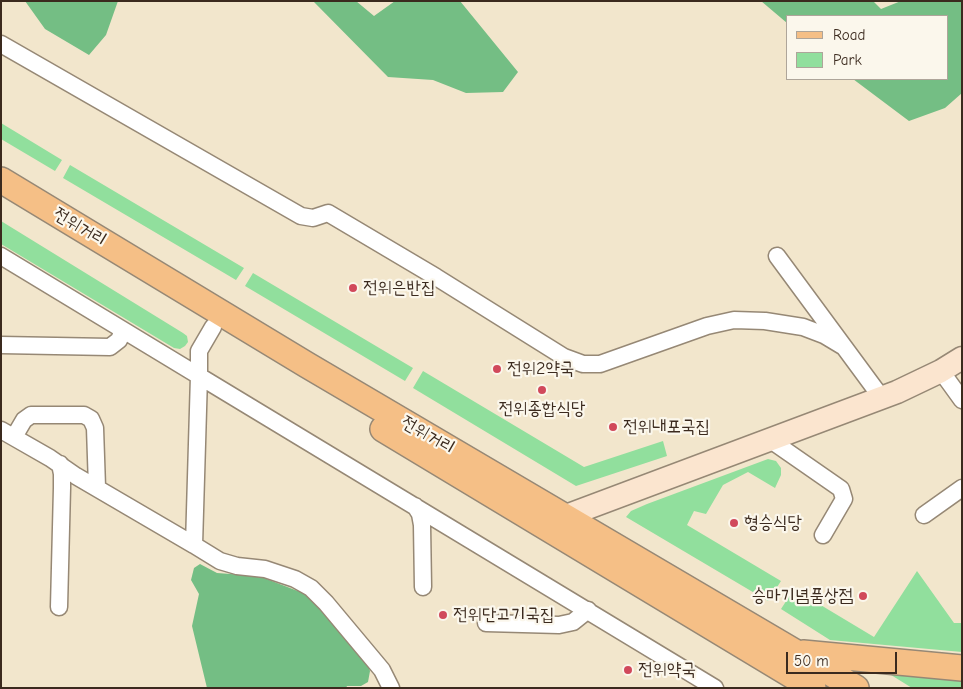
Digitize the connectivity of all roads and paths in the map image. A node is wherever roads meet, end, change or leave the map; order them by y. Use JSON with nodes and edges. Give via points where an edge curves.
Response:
{"nodes":[{"id":1,"x":1,"y":44,"type":"edge"},
{"id":2,"x":1,"y":180,"type":"edge"},
{"id":3,"x":1,"y":200,"type":"edge"},
{"id":4,"x":1,"y":256,"type":"edge"},
{"id":5,"x":777,"y":256,"type":"dead end"},
{"id":6,"x":213,"y":327,"type":"junction"},
{"id":7,"x":124,"y":330,"type":"junction"},
{"id":8,"x":1,"y":345,"type":"edge"},
{"id":9,"x":844,"y":347,"type":"junction"},
{"id":10,"x":962,"y":358,"type":"edge"},
{"id":11,"x":942,"y":371,"type":"junction"},
{"id":12,"x":199,"y":376,"type":"junction"},
{"id":13,"x":881,"y":397,"type":"junction"},
{"id":14,"x":962,"y":400,"type":"edge"},
{"id":15,"x":8,"y":434,"type":"edge"},
{"id":16,"x":770,"y":439,"type":"junction"},
{"id":17,"x":60,"y":464,"type":"junction"},
{"id":18,"x":96,"y":487,"type":"junction"},
{"id":19,"x":962,"y":488,"type":"edge"},
{"id":20,"x":415,"y":506,"type":"junction"},
{"id":21,"x":924,"y":515,"type":"dead end"},
{"id":22,"x":566,"y":516,"type":"junction"},
{"id":23,"x":823,"y":535,"type":"dead end"},
{"id":24,"x":194,"y":545,"type":"junction"},
{"id":25,"x":423,"y":587,"type":"dead end"},
{"id":26,"x":59,"y":606,"type":"dead end"},
{"id":27,"x":588,"y":610,"type":"junction"},
{"id":28,"x":486,"y":623,"type":"dead end"},
{"id":29,"x":962,"y":668,"type":"edge"},
{"id":30,"x":789,"y":670,"type":"edge"},
{"id":31,"x":696,"y":682,"type":"edge"},
{"id":32,"x":391,"y":688,"type":"edge"},
{"id":33,"x":715,"y":688,"type":"edge"},
{"id":34,"x":813,"y":688,"type":"edge"},
{"id":35,"x":856,"y":688,"type":"edge"}],
"edges":[{"from":1,"to":9,"type":"street","via":[[301,216],[313,218],[328,213],[564,357],[583,364],[600,364],[734,320],[803,327]]},
{"from":2,"to":22,"type":"main road","name":"전위거리","via":[[307,365]]},
{"from":3,"to":6,"type":"main road","name":"전위거리"},
{"from":4,"to":7,"type":"street"},
{"from":5,"to":9,"type":"street"},
{"from":6,"to":12,"type":"street","via":[[199,351]]},
{"from":6,"to":30,"type":"main road","name":"전위거리"},
{"from":7,"to":8,"type":"street","via":[[119,340],[110,346]]},
{"from":7,"to":12,"type":"street"},
{"from":9,"to":13,"type":"street"},
{"from":10,"to":11,"type":"street"},
{"from":11,"to":13,"type":"street"},
{"from":11,"to":14,"type":"street"},
{"from":12,"to":20,"type":"street"},
{"from":12,"to":24,"type":"street"},
{"from":13,"to":16,"type":"street"},
{"from":15,"to":17,"type":"street"},
{"from":15,"to":18,"type":"street","via":[[31,415],[84,416],[91,419],[95,428]]},
{"from":16,"to":22,"type":"street"},
{"from":16,"to":23,"type":"street","via":[[841,490],[844,499]]},
{"from":17,"to":18,"type":"street"},
{"from":17,"to":26,"type":"street"},
{"from":18,"to":24,"type":"street"},
{"from":19,"to":21,"type":"street"},
{"from":20,"to":25,"type":"street","via":[[422,525]]},
{"from":20,"to":27,"type":"street"},
{"from":22,"to":30,"type":"main road","name":"전위거리"},
{"from":24,"to":32,"type":"street","via":[[220,561],[264,569],[295,579],[310,588],[382,670]]},
{"from":27,"to":28,"type":"street","via":[[574,622],[559,625]]},
{"from":27,"to":31,"type":"street"},
{"from":29,"to":30,"type":"main road"},
{"from":30,"to":34,"type":"main road","name":"전위거리"},
{"from":30,"to":35,"type":"main road","name":"전위거리"},
{"from":31,"to":33,"type":"street"}]}
